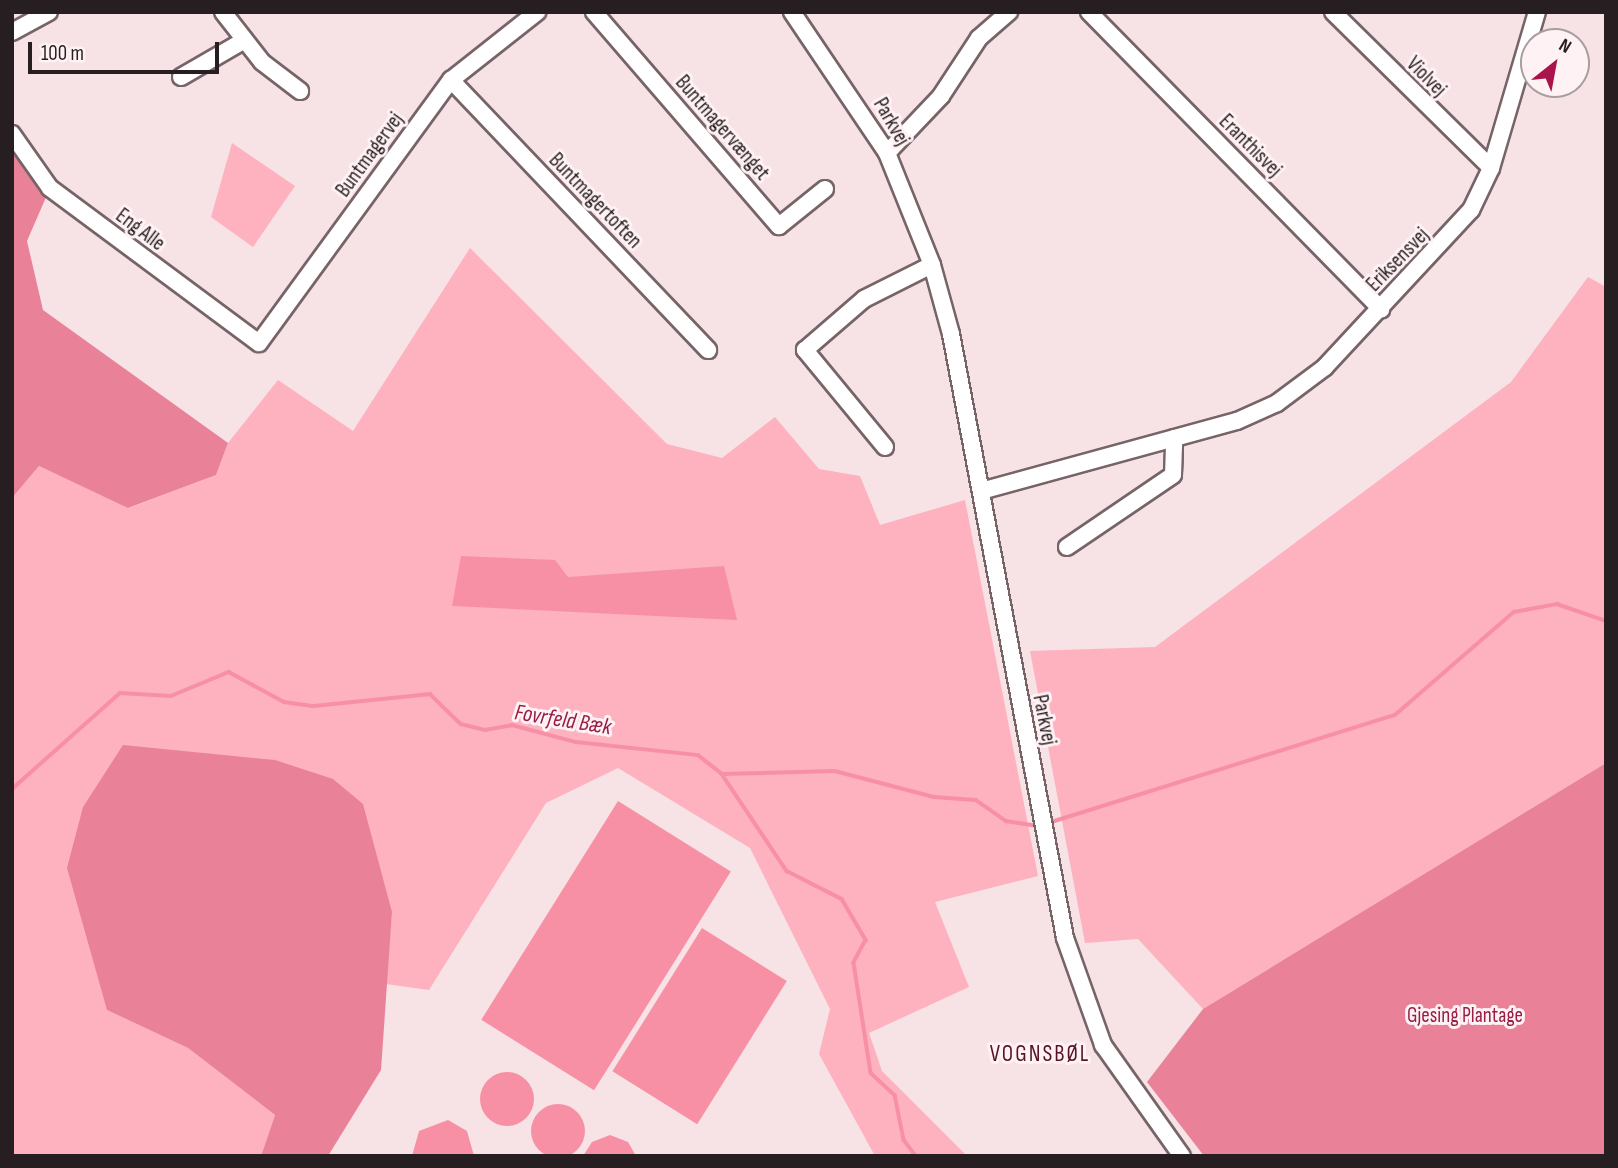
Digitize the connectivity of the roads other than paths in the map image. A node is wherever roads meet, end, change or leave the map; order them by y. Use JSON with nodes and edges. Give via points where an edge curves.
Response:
{"nodes":[{"id":1,"x":49,"y":12,"type":"edge"},
{"id":2,"x":223,"y":12,"type":"edge"},
{"id":3,"x":537,"y":12,"type":"edge"},
{"id":4,"x":594,"y":12,"type":"edge"},
{"id":5,"x":792,"y":12,"type":"edge"},
{"id":6,"x":1009,"y":12,"type":"edge"},
{"id":7,"x":1089,"y":12,"type":"edge"},
{"id":8,"x":1333,"y":12,"type":"edge"},
{"id":9,"x":1537,"y":12,"type":"edge"},
{"id":10,"x":29,"y":17,"type":"edge"},
{"id":11,"x":12,"y":32,"type":"edge"},
{"id":12,"x":243,"y":41,"type":"junction"},
{"id":13,"x":181,"y":77,"type":"dead end"},
{"id":14,"x":451,"y":80,"type":"junction"},
{"id":15,"x":300,"y":91,"type":"dead end"},
{"id":16,"x":12,"y":134,"type":"edge"},
{"id":17,"x":887,"y":153,"type":"junction"},
{"id":18,"x":1491,"y":168,"type":"junction"},
{"id":19,"x":825,"y":189,"type":"dead end"},
{"id":20,"x":932,"y":265,"type":"junction"},
{"id":21,"x":1381,"y":309,"type":"junction"},
{"id":22,"x":258,"y":343,"type":"joint"},
{"id":23,"x":708,"y":350,"type":"dead end"},
{"id":24,"x":1174,"y":438,"type":"junction"},
{"id":25,"x":885,"y":447,"type":"dead end"},
{"id":26,"x":981,"y":491,"type":"junction"},
{"id":27,"x":1068,"y":547,"type":"dead end"},
{"id":28,"x":1182,"y":1156,"type":"edge"}],
"edges":[{"from":1,"to":10,"type":"street"},
{"from":2,"to":12,"type":"street"},
{"from":3,"to":14,"type":"street","name":"Buntmagervej"},
{"from":4,"to":19,"type":"street","name":"Buntmagervænget","via":[[779,226]]},
{"from":5,"to":17,"type":"street","name":"Parkvej"},
{"from":6,"to":17,"type":"street","via":[[979,38],[942,96]]},
{"from":7,"to":21,"type":"street","name":"Eranthisvej"},
{"from":8,"to":18,"type":"street","name":"Violvej"},
{"from":9,"to":18,"type":"street","name":"Eriksensvej"},
{"from":10,"to":11,"type":"street"},
{"from":12,"to":13,"type":"street"},
{"from":12,"to":15,"type":"street"},
{"from":14,"to":22,"type":"street","name":"Buntmagervej"},
{"from":14,"to":23,"type":"street","name":"Buntmagertoften"},
{"from":16,"to":22,"type":"street","name":"Eng Alle","via":[[50,188]]},
{"from":17,"to":20,"type":"street","name":"Parkvej"},
{"from":18,"to":21,"type":"street","name":"Eriksensvej","via":[[1471,210]]},
{"from":20,"to":25,"type":"street","via":[[864,299],[805,350]]},
{"from":20,"to":26,"type":"street","name":"Parkvej"},
{"from":21,"to":24,"type":"street","name":"Eriksensvej","via":[[1324,368],[1277,403]]},
{"from":24,"to":26,"type":"street","name":"Eriksensvej"},
{"from":24,"to":27,"type":"street","via":[[1173,475]]},
{"from":26,"to":28,"type":"street","name":"Parkvej","via":[[1047,844],[1083,1002],[1129,1087]]}]}
